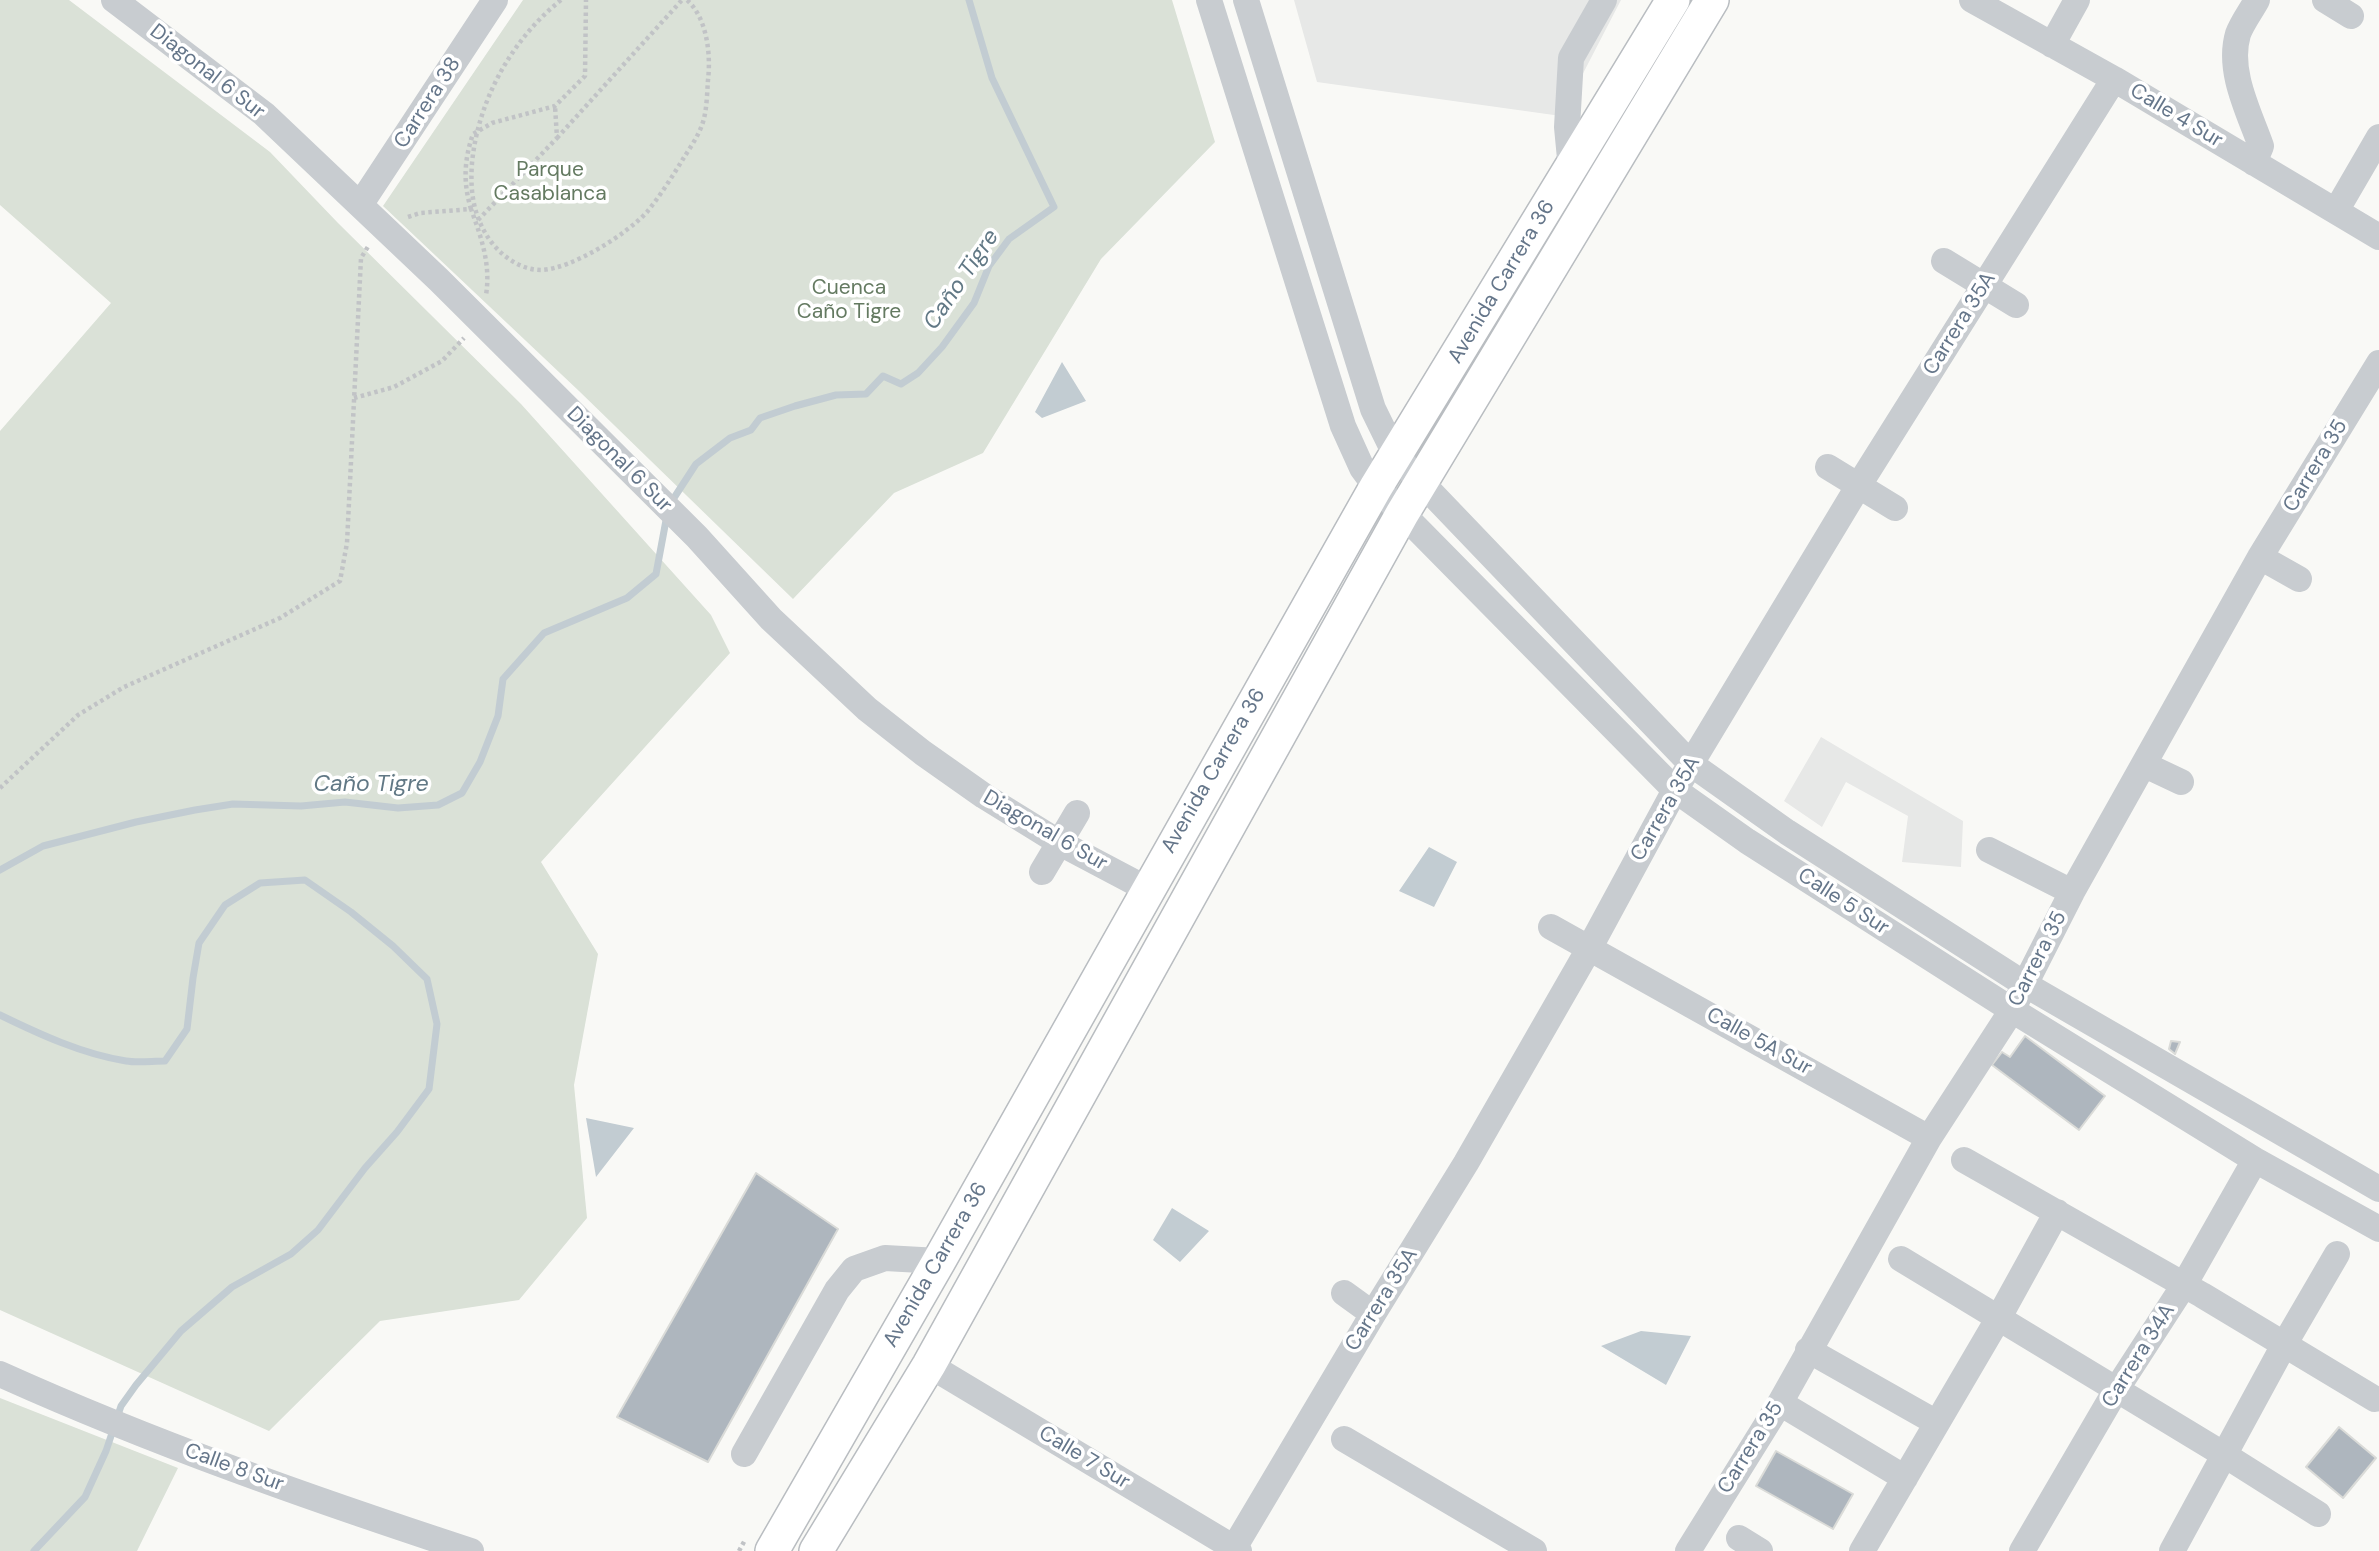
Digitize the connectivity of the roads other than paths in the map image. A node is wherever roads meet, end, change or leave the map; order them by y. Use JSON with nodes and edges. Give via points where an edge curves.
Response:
{"nodes":[{"id":1,"x":114,"y":0,"type":"edge"},
{"id":2,"x":495,"y":0,"type":"edge"},
{"id":3,"x":1209,"y":0,"type":"edge"},
{"id":4,"x":1246,"y":0,"type":"edge"},
{"id":5,"x":1604,"y":0,"type":"edge"},
{"id":6,"x":1673,"y":0,"type":"edge"},
{"id":7,"x":1712,"y":0,"type":"edge"},
{"id":8,"x":1972,"y":0,"type":"edge"},
{"id":9,"x":2077,"y":0,"type":"edge"},
{"id":10,"x":2257,"y":0,"type":"edge"},
{"id":11,"x":2325,"y":0,"type":"edge"},
{"id":12,"x":2351,"y":16,"type":"dead end"},
{"id":13,"x":2052,"y":45,"type":"junction"},
{"id":14,"x":2113,"y":79,"type":"junction"},
{"id":15,"x":2379,"y":137,"type":"edge"},
{"id":16,"x":2255,"y":163,"type":"junction"},
{"id":17,"x":1571,"y":169,"type":"junction"},
{"id":18,"x":360,"y":205,"type":"junction"},
{"id":19,"x":2336,"y":211,"type":"junction"},
{"id":20,"x":2379,"y":237,"type":"edge"},
{"id":21,"x":1944,"y":261,"type":"dead end"},
{"id":22,"x":1983,"y":286,"type":"junction"},
{"id":23,"x":2016,"y":305,"type":"dead end"},
{"id":24,"x":2379,"y":363,"type":"edge"},
{"id":25,"x":1396,"y":456,"type":"junction"},
{"id":26,"x":1828,"y":467,"type":"dead end"},
{"id":27,"x":1422,"y":481,"type":"junction"},
{"id":28,"x":1859,"y":485,"type":"junction"},
{"id":29,"x":1376,"y":487,"type":"junction"},
{"id":30,"x":1895,"y":508,"type":"dead end"},
{"id":31,"x":1402,"y":513,"type":"junction"},
{"id":32,"x":2260,"y":557,"type":"junction"},
{"id":33,"x":2299,"y":579,"type":"dead end"},
{"id":34,"x":1691,"y":764,"type":"junction"},
{"id":35,"x":2145,"y":765,"type":"junction"},
{"id":36,"x":2182,"y":782,"type":"dead end"},
{"id":37,"x":1675,"y":790,"type":"junction"},
{"id":38,"x":1077,"y":813,"type":"dead end"},
{"id":39,"x":1060,"y":843,"type":"junction"},
{"id":40,"x":1989,"y":850,"type":"dead end"},
{"id":41,"x":1042,"y":872,"type":"dead end"},
{"id":42,"x":1147,"y":888,"type":"junction"},
{"id":43,"x":2072,"y":892,"type":"junction"},
{"id":44,"x":1550,"y":927,"type":"dead end"},
{"id":45,"x":1590,"y":947,"type":"junction"},
{"id":46,"x":2026,"y":985,"type":"junction"},
{"id":47,"x":2012,"y":1010,"type":"junction"},
{"id":48,"x":1929,"y":1138,"type":"junction"},
{"id":49,"x":1964,"y":1160,"type":"dead end"},
{"id":50,"x":2255,"y":1160,"type":"junction"},
{"id":51,"x":2379,"y":1189,"type":"edge"},
{"id":52,"x":2057,"y":1212,"type":"junction"},
{"id":53,"x":2379,"y":1229,"type":"edge"},
{"id":54,"x":2337,"y":1254,"type":"dead end"},
{"id":55,"x":1901,"y":1259,"type":"dead end"},
{"id":56,"x":939,"y":1261,"type":"junction"},
{"id":57,"x":2184,"y":1285,"type":"junction"},
{"id":58,"x":1345,"y":1293,"type":"dead end"},
{"id":59,"x":1373,"y":1314,"type":"junction"},
{"id":60,"x":1998,"y":1319,"type":"junction"},
{"id":61,"x":2284,"y":1345,"type":"junction"},
{"id":62,"x":1808,"y":1350,"type":"junction"},
{"id":63,"x":929,"y":1365,"type":"junction"},
{"id":64,"x":0,"y":1374,"type":"edge"},
{"id":65,"x":2116,"y":1390,"type":"junction"},
{"id":66,"x":2375,"y":1399,"type":"dead end"},
{"id":67,"x":1780,"y":1402,"type":"junction"},
{"id":68,"x":1937,"y":1423,"type":"junction"},
{"id":69,"x":1344,"y":1439,"type":"dead end"},
{"id":70,"x":744,"y":1454,"type":"dead end"},
{"id":71,"x":2223,"y":1454,"type":"junction"},
{"id":72,"x":1905,"y":1478,"type":"junction"},
{"id":73,"x":2318,"y":1514,"type":"dead end"},
{"id":74,"x":1236,"y":1549,"type":"edge"},
{"id":75,"x":471,"y":1551,"type":"edge"},
{"id":76,"x":772,"y":1551,"type":"edge"},
{"id":77,"x":816,"y":1551,"type":"edge"},
{"id":78,"x":1534,"y":1551,"type":"edge"},
{"id":79,"x":1688,"y":1551,"type":"edge"},
{"id":80,"x":1862,"y":1551,"type":"edge"},
{"id":81,"x":2022,"y":1551,"type":"edge"},
{"id":82,"x":2172,"y":1551,"type":"edge"}],
"edges":[{"from":1,"to":18,"type":"street","name":"Diagonal 6 Sur","via":[[264,114]]},
{"from":2,"to":18,"type":"street","name":"Carrera 38"},
{"from":3,"to":29,"type":"street","name":"Calle 5 Sur","via":[[1343,426]]},
{"from":4,"to":25,"type":"street","via":[[1373,408]]},
{"from":5,"to":17,"type":"street","via":[[1571,58],[1567,127]]},
{"from":6,"to":17,"type":"main road","name":"Avenida Carrera 36"},
{"from":7,"to":27,"type":"main road","name":"Avenida Carrera 36"},
{"from":8,"to":13,"type":"street","name":"Calle 4 Sur"},
{"from":9,"to":13,"type":"street"},
{"from":10,"to":16,"type":"street","via":[[2239,34],[2235,63],[2261,146]]},
{"from":11,"to":12,"type":"street"},
{"from":13,"to":14,"type":"street","name":"Calle 4 Sur"},
{"from":14,"to":16,"type":"street","name":"Calle 4 Sur"},
{"from":14,"to":22,"type":"street","name":"Carrera 35A"},
{"from":15,"to":19,"type":"street"},
{"from":16,"to":19,"type":"street","name":"Calle 4 Sur"},
{"from":17,"to":25,"type":"main road","name":"Avenida Carrera 36"},
{"from":18,"to":39,"type":"street","name":"Diagonal 6 Sur","via":[[697,537],[771,619],[867,709],[984,796]]},
{"from":19,"to":20,"type":"street","name":"Calle 4 Sur"},
{"from":21,"to":22,"type":"street"},
{"from":22,"to":23,"type":"street"},
{"from":22,"to":28,"type":"street","name":"Carrera 35A"},
{"from":24,"to":32,"type":"street","name":"Carrera 35"},
{"from":25,"to":27,"type":"street","name":"Calle 5 Sur"},
{"from":25,"to":29,"type":"main road","name":"Avenida Carrera 36"},
{"from":26,"to":28,"type":"street"},
{"from":27,"to":31,"type":"main road","name":"Avenida Carrera 36"},
{"from":27,"to":34,"type":"street","name":"Calle 5 Sur"},
{"from":28,"to":30,"type":"street"},
{"from":28,"to":34,"type":"street","name":"Carrera 35A"},
{"from":29,"to":31,"type":"street","name":"Calle 5 Sur"},
{"from":29,"to":42,"type":"main road","name":"Avenida Carrera 36"},
{"from":31,"to":37,"type":"street","name":"Calle 5 Sur"},
{"from":31,"to":63,"type":"main road","name":"Avenida Carrera 36"},
{"from":32,"to":33,"type":"street"},
{"from":32,"to":35,"type":"street","name":"Carrera 35"},
{"from":34,"to":37,"type":"street","name":"Carrera 35A"},
{"from":34,"to":46,"type":"street","name":"Calle 5 Sur","via":[[1787,832]]},
{"from":35,"to":36,"type":"street"},
{"from":35,"to":43,"type":"street","name":"Carrera 35"},
{"from":37,"to":45,"type":"street","name":"Carrera 35A"},
{"from":37,"to":47,"type":"street","name":"Calle 5 Sur"},
{"from":38,"to":39,"type":"street"},
{"from":39,"to":41,"type":"street"},
{"from":39,"to":42,"type":"street","name":"Diagonal 6 Sur"},
{"from":40,"to":43,"type":"street"},
{"from":42,"to":56,"type":"main road","name":"Avenida Carrera 36"},
{"from":43,"to":46,"type":"street","name":"Carrera 35"},
{"from":44,"to":45,"type":"street","name":"Calle 5A Sur"},
{"from":45,"to":48,"type":"street","name":"Calle 5A Sur"},
{"from":45,"to":59,"type":"street","name":"Carrera 35A","via":[[1475,1169]]},
{"from":46,"to":47,"type":"street","name":"Carrera 35"},
{"from":46,"to":51,"type":"street","name":"Calle 5 Sur"},
{"from":47,"to":48,"type":"street","name":"Carrera 35"},
{"from":47,"to":50,"type":"street","name":"Calle 5 Sur"},
{"from":48,"to":62,"type":"street","name":"Carrera 35"},
{"from":49,"to":52,"type":"street"},
{"from":50,"to":53,"type":"street","name":"Calle 5 Sur"},
{"from":50,"to":57,"type":"street","name":"Carrera 34A"},
{"from":52,"to":57,"type":"street"},
{"from":52,"to":60,"type":"street"},
{"from":54,"to":61,"type":"street"},
{"from":55,"to":60,"type":"street"},
{"from":56,"to":70,"type":"street","via":[[885,1258],[854,1269],[837,1290]]},
{"from":56,"to":76,"type":"main road","name":"Avenida Carrera 36"},
{"from":57,"to":61,"type":"street"},
{"from":57,"to":65,"type":"street","name":"Carrera 34A"},
{"from":58,"to":59,"type":"street"},
{"from":59,"to":74,"type":"street","name":"Carrera 35A"},
{"from":60,"to":65,"type":"street"},
{"from":60,"to":68,"type":"street"},
{"from":61,"to":66,"type":"street"},
{"from":61,"to":71,"type":"street"},
{"from":62,"to":67,"type":"street","name":"Carrera 35"},
{"from":62,"to":68,"type":"street"},
{"from":63,"to":74,"type":"street","name":"Calle 7 Sur"},
{"from":63,"to":77,"type":"main road","name":"Avenida Carrera 36"},
{"from":64,"to":75,"type":"street","name":"Calle 8 Sur","via":[[174,1447]]},
{"from":65,"to":71,"type":"street"},
{"from":65,"to":81,"type":"street","name":"Carrera 34A"},
{"from":67,"to":72,"type":"street"},
{"from":67,"to":79,"type":"street","name":"Carrera 35"},
{"from":68,"to":72,"type":"street"},
{"from":69,"to":78,"type":"street"},
{"from":71,"to":73,"type":"street"},
{"from":71,"to":82,"type":"street"},
{"from":72,"to":80,"type":"street"}]}
